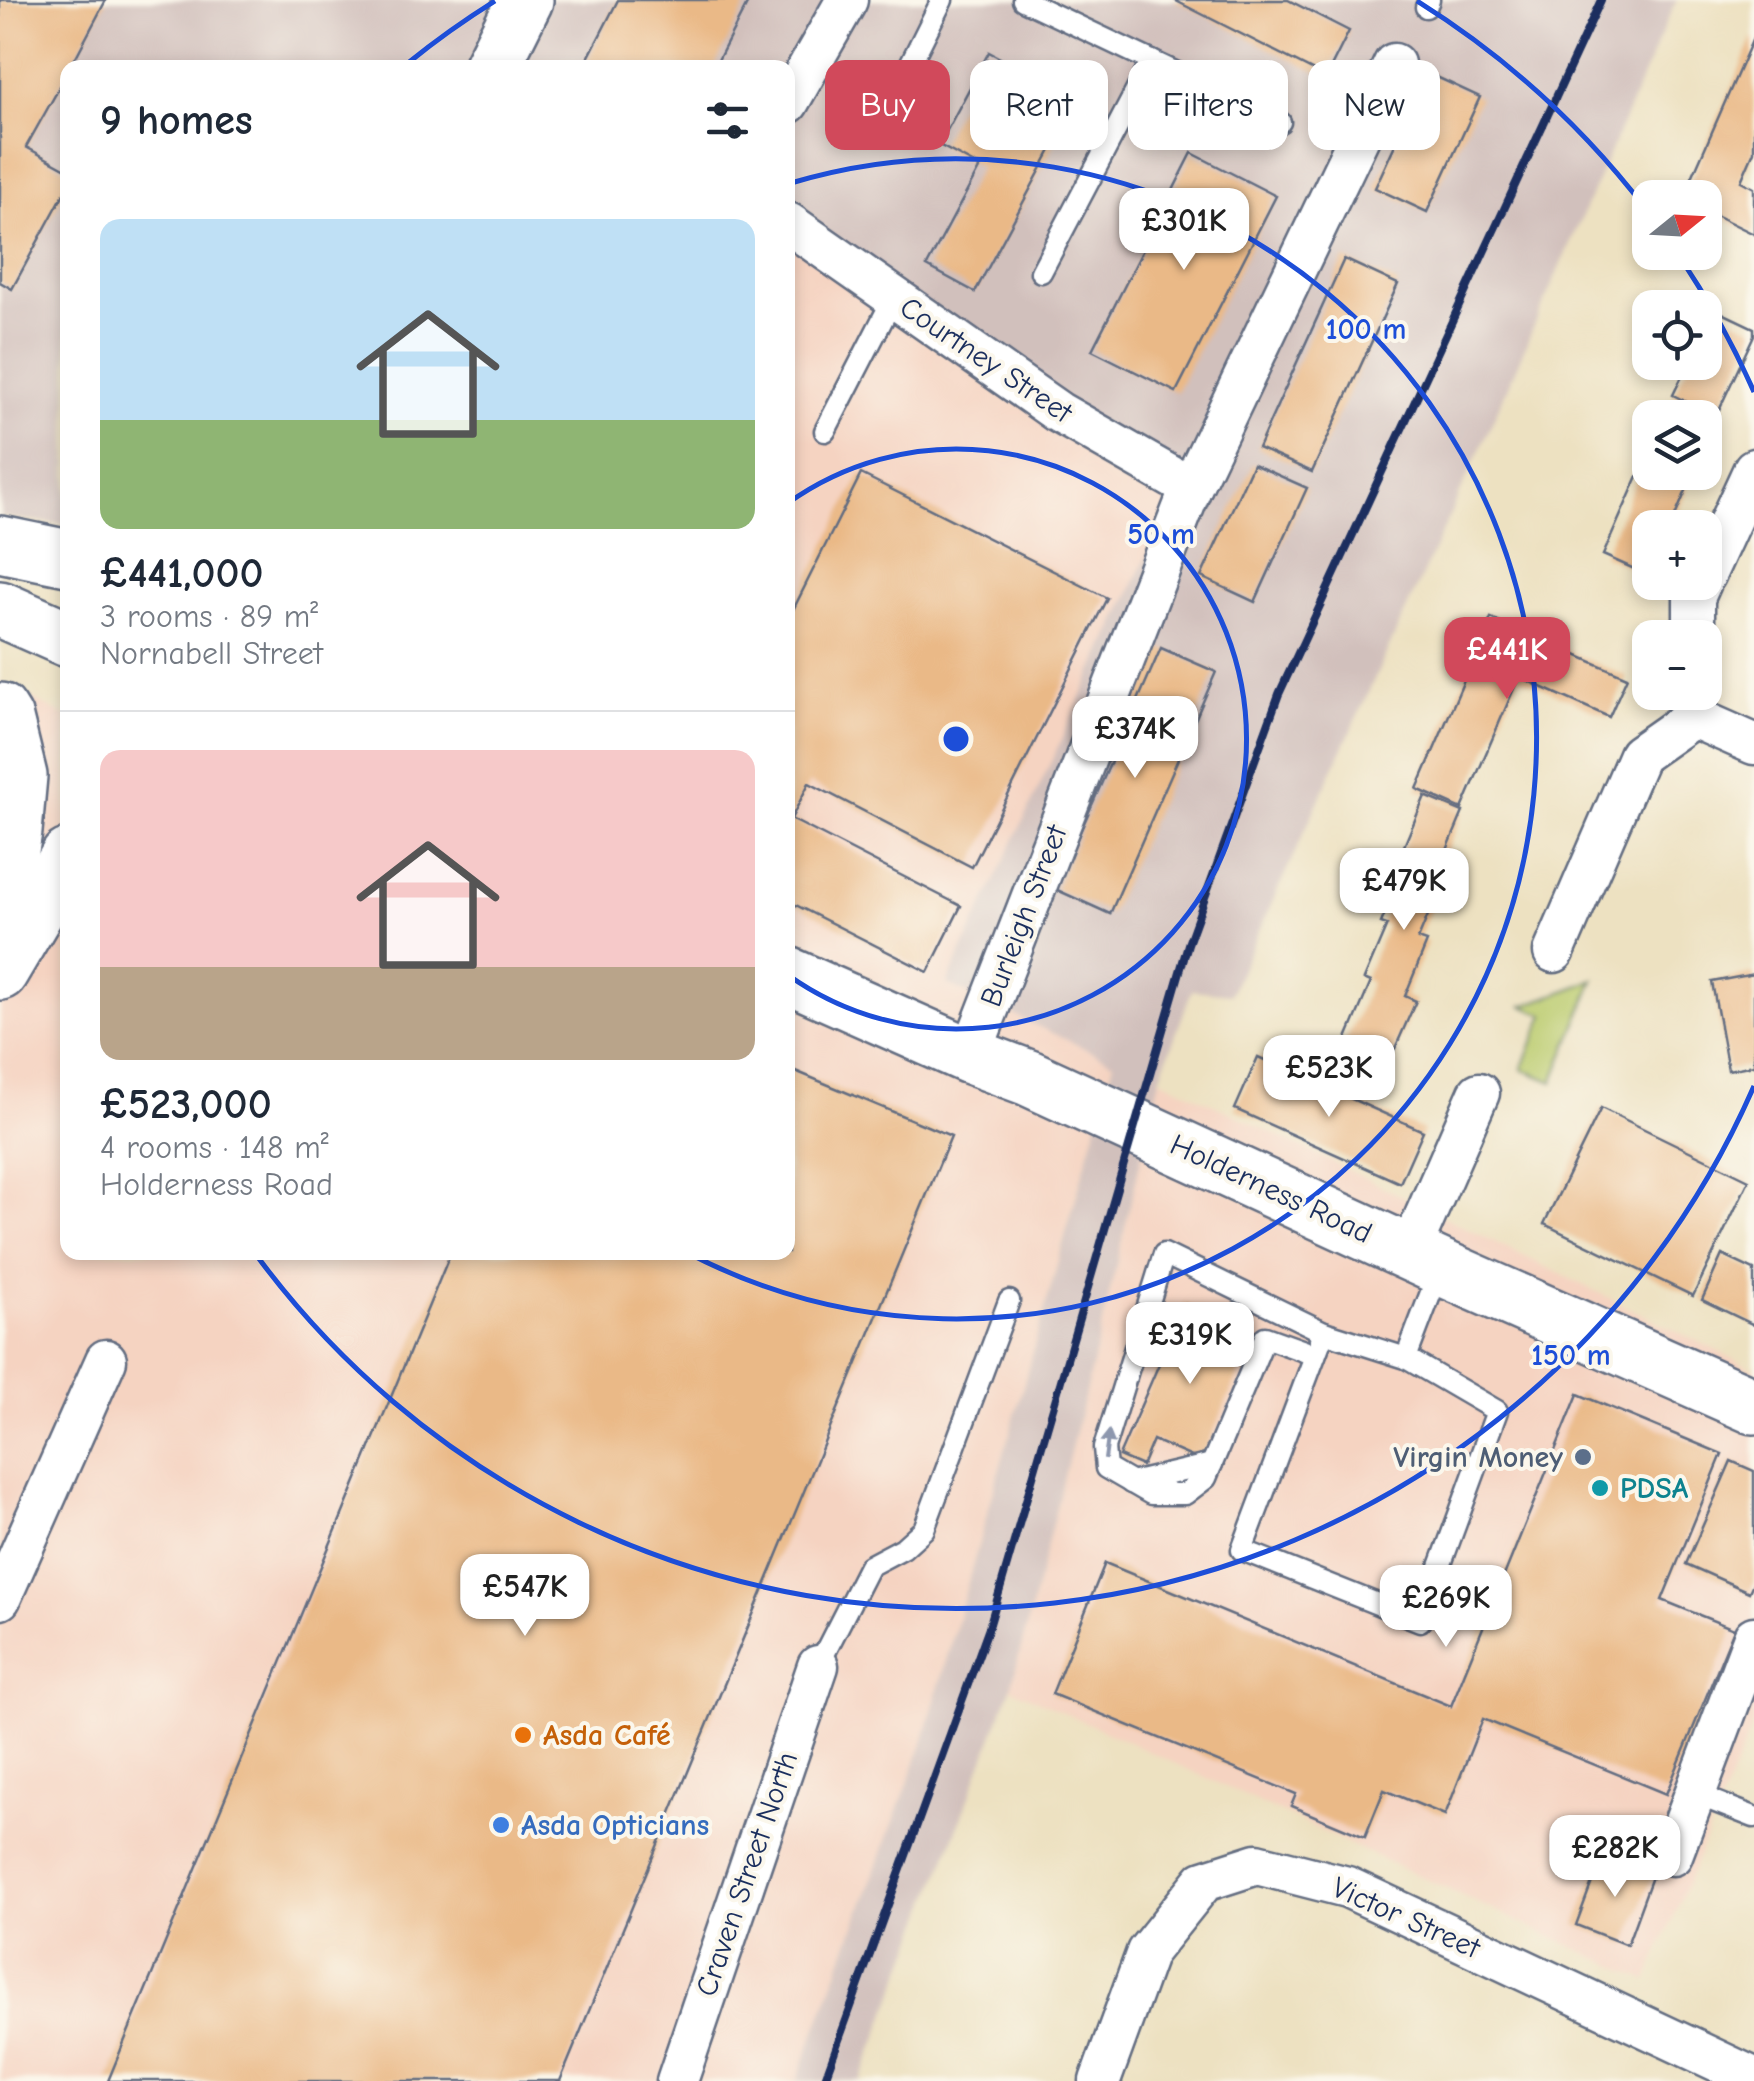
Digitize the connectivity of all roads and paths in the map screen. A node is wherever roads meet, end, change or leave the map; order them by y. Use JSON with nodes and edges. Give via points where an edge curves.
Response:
{"nodes":[{"id":1,"x":526,"y":0,"type":"edge"},
{"id":2,"x":847,"y":0,"type":"edge"},
{"id":3,"x":942,"y":0,"type":"edge"},
{"id":4,"x":1023,"y":0,"type":"edge"},
{"id":5,"x":495,"y":60,"type":"edge"},
{"id":6,"x":912,"y":60,"type":"edge"},
{"id":7,"x":1150,"y":60,"type":"edge"},
{"id":8,"x":795,"y":91,"type":"edge"},
{"id":9,"x":1128,"y":107,"type":"edge"},
{"id":10,"x":1353,"y":150,"type":"edge"},
{"id":11,"x":795,"y":228,"type":"edge"},
{"id":12,"x":1041,"y":272,"type":"dead end"},
{"id":13,"x":894,"y":298,"type":"junction"},
{"id":14,"x":824,"y":430,"type":"dead end"},
{"id":15,"x":1754,"y":469,"type":"edge"},
{"id":16,"x":1191,"y":488,"type":"junction"},
{"id":17,"x":1722,"y":538,"type":"edge"},
{"id":18,"x":0,"y":544,"type":"edge"},
{"id":19,"x":60,"y":556,"type":"edge"},
{"id":20,"x":0,"y":609,"type":"edge"},
{"id":21,"x":60,"y":636,"type":"edge"},
{"id":22,"x":1688,"y":710,"type":"edge"},
{"id":23,"x":1702,"y":710,"type":"edge"},
{"id":24,"x":0,"y":711,"type":"edge"},
{"id":25,"x":1754,"y":744,"type":"edge"},
{"id":26,"x":60,"y":871,"type":"edge"},
{"id":27,"x":0,"y":896,"type":"edge"},
{"id":28,"x":60,"y":917,"type":"edge"},
{"id":29,"x":1554,"y":952,"type":"dead end"},
{"id":30,"x":2,"y":968,"type":"edge"},
{"id":31,"x":795,"y":977,"type":"edge"},
{"id":32,"x":970,"y":1056,"type":"junction"},
{"id":33,"x":1479,"y":1092,"type":"dead end"},
{"id":34,"x":1425,"y":1260,"type":"junction"},
{"id":35,"x":1009,"y":1302,"type":"dead end"},
{"id":36,"x":1324,"y":1332,"type":"junction"},
{"id":37,"x":1315,"y":1354,"type":"junction"},
{"id":38,"x":1406,"y":1358,"type":"junction"},
{"id":39,"x":106,"y":1360,"type":"dead end"},
{"id":40,"x":1754,"y":1406,"type":"edge"},
{"id":41,"x":0,"y":1598,"type":"edge"},
{"id":42,"x":1754,"y":1638,"type":"edge"},
{"id":43,"x":818,"y":1666,"type":"joint"},
{"id":44,"x":1695,"y":1794,"type":"junction"},
{"id":45,"x":1754,"y":1818,"type":"edge"},
{"id":46,"x":1672,"y":1855,"type":"dead end"},
{"id":47,"x":1754,"y":2078,"type":"edge"},
{"id":48,"x":677,"y":2081,"type":"edge"},
{"id":49,"x":1100,"y":2081,"type":"edge"}],
"edges":[{"from":1,"to":5,"type":"highway"},
{"from":2,"to":8,"type":"street"},
{"from":3,"to":6,"type":"lane"},
{"from":4,"to":7,"type":"lane"},
{"from":9,"to":12,"type":"lane"},
{"from":10,"to":16,"type":"street","name":"Burleigh Street"},
{"from":11,"to":13,"type":"street","name":"Courtney Street"},
{"from":13,"to":14,"type":"lane"},
{"from":13,"to":16,"type":"street","name":"Courtney Street","via":[[1058,412]]},
{"from":15,"to":17,"type":"street"},
{"from":16,"to":32,"type":"street","name":"Burleigh Street"},
{"from":18,"to":19,"type":"highway"},
{"from":20,"to":21,"type":"highway"},
{"from":22,"to":29,"type":"street","via":[[1639,755]]},
{"from":23,"to":25,"type":"street"},
{"from":24,"to":27,"type":"highway","via":[[19,776]]},
{"from":26,"to":30,"type":"highway"},
{"from":28,"to":30,"type":"highway"},
{"from":31,"to":32,"type":"highway","name":"Holderness Road"},
{"from":32,"to":34,"type":"highway","name":"Holderness Road"},
{"from":33,"to":34,"type":"street"},
{"from":34,"to":38,"type":"lane"},
{"from":34,"to":40,"type":"highway","name":"Holderness Road"},
{"from":35,"to":43,"type":"lane","via":[[924,1529],[869,1566]]},
{"from":36,"to":37,"type":"lane"},
{"from":37,"to":36,"type":"lane","one_way":true,"via":[[1265,1337],[1212,1464],[1131,1482],[1106,1468],[1104,1448],[1164,1254]]},
{"from":36,"to":38,"type":"lane"},
{"from":37,"to":38,"type":"lane","via":[[1242,1550],[1420,1621],[1497,1411]]},
{"from":39,"to":41,"type":"street"},
{"from":42,"to":44,"type":"street"},
{"from":43,"to":48,"type":"street","name":"Craven Street North"},
{"from":44,"to":45,"type":"lane"},
{"from":44,"to":46,"type":"street"},
{"from":47,"to":49,"type":"street","name":"Victor Street","via":[[1348,1887],[1257,1864],[1204,1881],[1147,1952]]}]}
